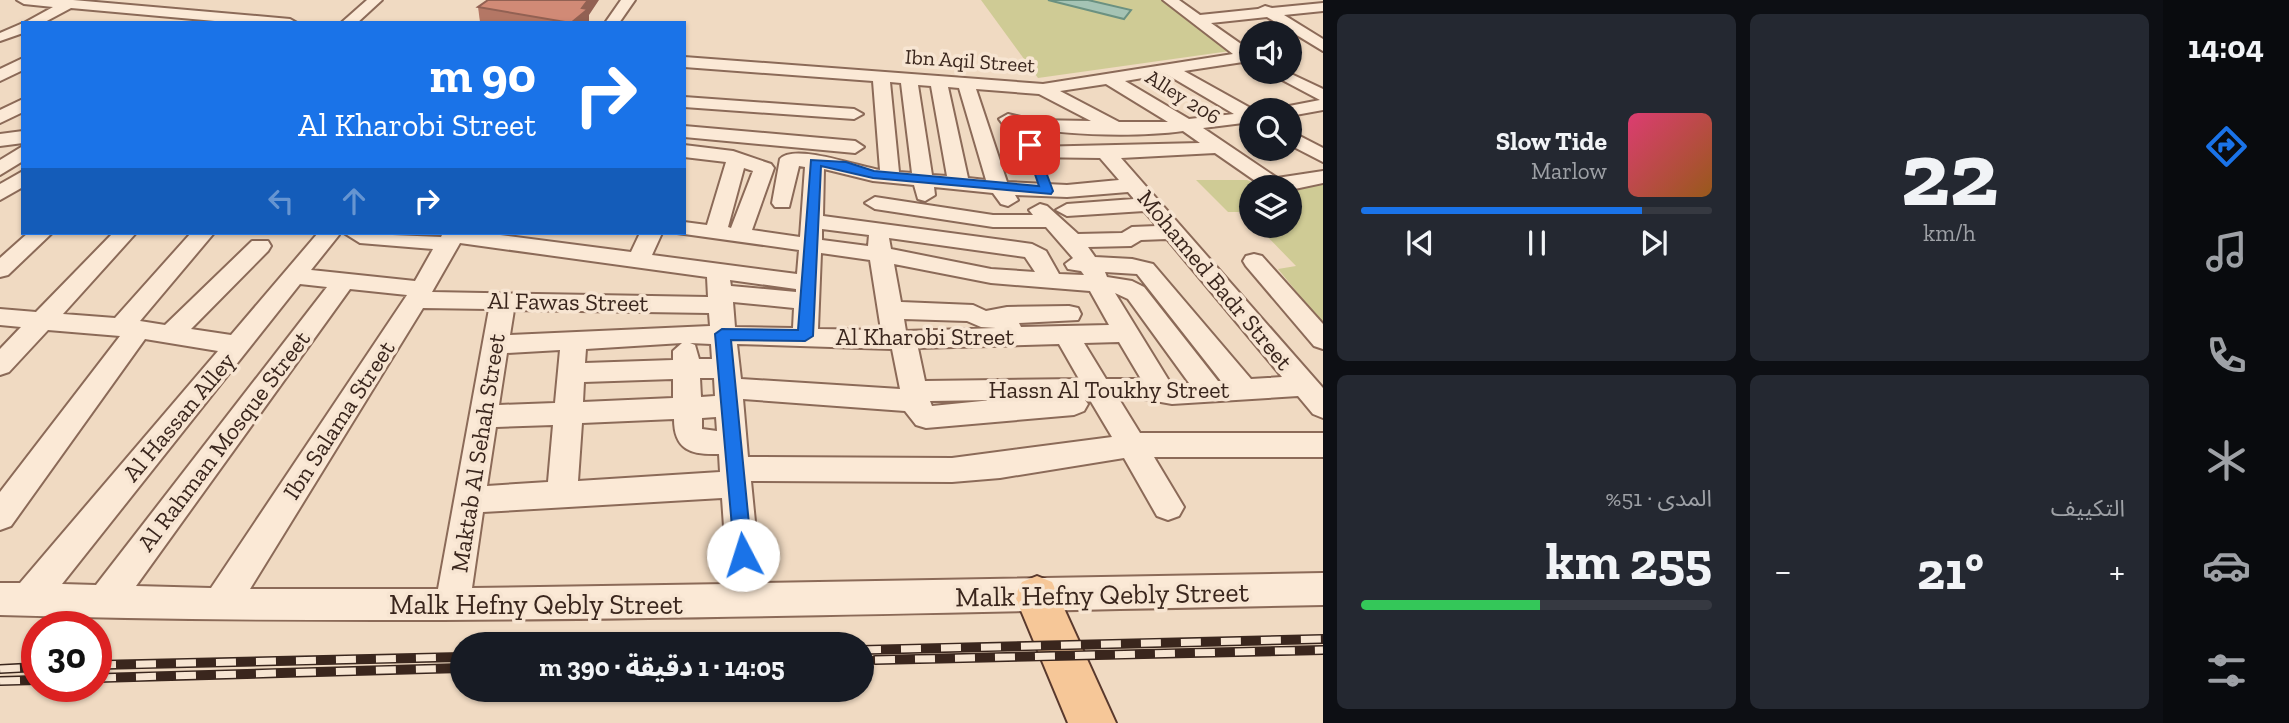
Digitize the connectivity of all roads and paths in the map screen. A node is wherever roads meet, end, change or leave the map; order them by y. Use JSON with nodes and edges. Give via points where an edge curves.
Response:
{"nodes":[{"id":1,"x":24,"y":0,"type":"edge"},
{"id":2,"x":375,"y":0,"type":"edge"},
{"id":3,"x":610,"y":0,"type":"edge"},
{"id":4,"x":624,"y":0,"type":"edge"},
{"id":5,"x":1170,"y":0,"type":"edge"},
{"id":6,"x":1248,"y":0,"type":"edge"},
{"id":7,"x":97,"y":3,"type":"edge"},
{"id":8,"x":69,"y":4,"type":"junction"},
{"id":9,"x":1323,"y":7,"type":"edge"},
{"id":10,"x":198,"y":13,"type":"edge"},
{"id":11,"x":1269,"y":13,"type":"junction"},
{"id":12,"x":1198,"y":20,"type":"junction"},
{"id":13,"x":35,"y":21,"type":"edge"},
{"id":14,"x":80,"y":21,"type":"edge"},
{"id":15,"x":243,"y":21,"type":"edge"},
{"id":16,"x":350,"y":21,"type":"edge"},
{"id":17,"x":601,"y":21,"type":"edge"},
{"id":18,"x":613,"y":21,"type":"edge"},
{"id":19,"x":21,"y":28,"type":"edge"},
{"id":20,"x":2,"y":37,"type":"dead end"},
{"id":21,"x":1322,"y":46,"type":"edge"},
{"id":22,"x":1302,"y":49,"type":"edge"},
{"id":23,"x":1239,"y":50,"type":"edge"},
{"id":24,"x":0,"y":55,"type":"edge"},
{"id":25,"x":21,"y":58,"type":"edge"},
{"id":26,"x":1239,"y":60,"type":"edge"},
{"id":27,"x":21,"y":64,"type":"edge"},
{"id":28,"x":686,"y":64,"type":"edge"},
{"id":29,"x":1170,"y":70,"type":"junction"},
{"id":30,"x":0,"y":76,"type":"edge"},
{"id":31,"x":686,"y":76,"type":"edge"},
{"id":32,"x":881,"y":77,"type":"junction"},
{"id":33,"x":909,"y":79,"type":"junction"},
{"id":34,"x":1110,"y":79,"type":"junction"},
{"id":35,"x":939,"y":81,"type":"junction"},
{"id":36,"x":966,"y":83,"type":"junction"},
{"id":37,"x":1299,"y":84,"type":"edge"},
{"id":38,"x":686,"y":89,"type":"edge"},
{"id":39,"x":1050,"y":93,"type":"junction"},
{"id":40,"x":1323,"y":96,"type":"edge"},
{"id":41,"x":727,"y":99,"type":"junction"},
{"id":42,"x":686,"y":102,"type":"edge"},
{"id":43,"x":21,"y":105,"type":"edge"},
{"id":44,"x":1323,"y":105,"type":"edge"},
{"id":45,"x":854,"y":109,"type":"junction"},
{"id":46,"x":1239,"y":109,"type":"edge"},
{"id":47,"x":1302,"y":109,"type":"edge"},
{"id":48,"x":686,"y":116,"type":"edge"},
{"id":49,"x":0,"y":118,"type":"edge"},
{"id":50,"x":1239,"y":118,"type":"edge"},
{"id":51,"x":1008,"y":120,"type":"dead end"},
{"id":52,"x":1037,"y":125,"type":"junction"},
{"id":53,"x":1189,"y":127,"type":"junction"},
{"id":54,"x":1119,"y":128,"type":"junction"},
{"id":55,"x":686,"y":130,"type":"edge"},
{"id":56,"x":21,"y":137,"type":"edge"},
{"id":57,"x":0,"y":139,"type":"edge"},
{"id":58,"x":1302,"y":144,"type":"edge"},
{"id":59,"x":1220,"y":147,"type":"junction"},
{"id":60,"x":21,"y":153,"type":"edge"},
{"id":61,"x":686,"y":153,"type":"edge"},
{"id":62,"x":1032,"y":153,"type":"junction"},
{"id":63,"x":1106,"y":153,"type":"junction"},
{"id":64,"x":1323,"y":156,"type":"edge"},
{"id":65,"x":737,"y":158,"type":"junction"},
{"id":66,"x":815,"y":162,"type":"junction"},
{"id":67,"x":0,"y":169,"type":"edge"},
{"id":68,"x":764,"y":171,"type":"joint"},
{"id":69,"x":873,"y":173,"type":"junction"},
{"id":70,"x":1323,"y":177,"type":"edge"},
{"id":71,"x":21,"y":178,"type":"edge"},
{"id":72,"x":925,"y":180,"type":"junction"},
{"id":73,"x":959,"y":184,"type":"junction"},
{"id":74,"x":1134,"y":185,"type":"junction"},
{"id":75,"x":1000,"y":188,"type":"junction"},
{"id":76,"x":1038,"y":191,"type":"junction"},
{"id":77,"x":0,"y":194,"type":"edge"},
{"id":78,"x":782,"y":203,"type":"dead end"},
{"id":79,"x":875,"y":203,"type":"junction"},
{"id":80,"x":1150,"y":204,"type":"junction"},
{"id":81,"x":1011,"y":209,"type":"dead end"},
{"id":82,"x":925,"y":211,"type":"junction"},
{"id":83,"x":958,"y":216,"type":"junction"},
{"id":84,"x":1060,"y":216,"type":"junction"},
{"id":85,"x":810,"y":221,"type":"junction"},
{"id":86,"x":686,"y":228,"type":"edge"},
{"id":87,"x":877,"y":230,"type":"junction"},
{"id":88,"x":716,"y":232,"type":"junction"},
{"id":89,"x":1173,"y":232,"type":"junction"},
{"id":90,"x":39,"y":235,"type":"edge"},
{"id":91,"x":123,"y":235,"type":"edge"},
{"id":92,"x":201,"y":235,"type":"edge"},
{"id":93,"x":341,"y":235,"type":"edge"},
{"id":94,"x":351,"y":235,"type":"edge"},
{"id":95,"x":650,"y":235,"type":"edge"},
{"id":96,"x":739,"y":236,"type":"junction"},
{"id":97,"x":451,"y":237,"type":"edge"},
{"id":98,"x":959,"y":241,"type":"junction"},
{"id":99,"x":1073,"y":241,"type":"junction"},
{"id":100,"x":809,"y":245,"type":"junction"},
{"id":101,"x":260,"y":246,"type":"dead end"},
{"id":102,"x":880,"y":254,"type":"junction"},
{"id":103,"x":639,"y":259,"type":"junction"},
{"id":104,"x":1254,"y":261,"type":"dead end"},
{"id":105,"x":0,"y":270,"type":"edge"},
{"id":106,"x":1046,"y":272,"type":"junction"},
{"id":107,"x":294,"y":276,"type":"junction"},
{"id":108,"x":1095,"y":276,"type":"junction"},
{"id":109,"x":344,"y":281,"type":"junction"},
{"id":110,"x":719,"y":290,"type":"junction"},
{"id":111,"x":807,"y":292,"type":"junction"},
{"id":112,"x":419,"y":295,"type":"junction"},
{"id":113,"x":503,"y":301,"type":"junction"},
{"id":114,"x":890,"y":310,"type":"junction"},
{"id":115,"x":0,"y":317,"type":"edge"},
{"id":116,"x":42,"y":318,"type":"junction"},
{"id":117,"x":1068,"y":325,"type":"junction"},
{"id":118,"x":130,"y":328,"type":"junction"},
{"id":119,"x":1009,"y":329,"type":"junction"},
{"id":120,"x":172,"y":333,"type":"junction"},
{"id":121,"x":1127,"y":333,"type":"junction"},
{"id":122,"x":685,"y":334,"type":"junction"},
{"id":123,"x":722,"y":334,"type":"junction"},
{"id":124,"x":805,"y":336,"type":"junction"},
{"id":125,"x":574,"y":338,"type":"junction"},
{"id":126,"x":899,"y":340,"type":"junction"},
{"id":127,"x":1323,"y":340,"type":"edge"},
{"id":128,"x":238,"y":345,"type":"junction"},
{"id":129,"x":495,"y":345,"type":"junction"},
{"id":130,"x":0,"y":365,"type":"edge"},
{"id":131,"x":686,"y":369,"type":"junction"},
{"id":132,"x":571,"y":373,"type":"junction"},
{"id":133,"x":1305,"y":386,"type":"junction"},
{"id":134,"x":728,"y":387,"type":"junction"},
{"id":135,"x":1244,"y":390,"type":"junction"},
{"id":136,"x":1211,"y":392,"type":"junction"},
{"id":137,"x":1163,"y":393,"type":"junction"},
{"id":138,"x":1103,"y":395,"type":"junction"},
{"id":139,"x":915,"y":396,"type":"junction"},
{"id":140,"x":687,"y":407,"type":"junction"},
{"id":141,"x":1323,"y":407,"type":"edge"},
{"id":142,"x":568,"y":413,"type":"junction"},
{"id":143,"x":483,"y":417,"type":"junction"},
{"id":144,"x":1133,"y":445,"type":"junction"},
{"id":145,"x":1323,"y":445,"type":"edge"},
{"id":146,"x":735,"y":465,"type":"junction"},
{"id":147,"x":562,"y":495,"type":"junction"},
{"id":148,"x":470,"y":500,"type":"junction"},
{"id":149,"x":1168,"y":507,"type":"dead end"},
{"id":150,"x":0,"y":516,"type":"edge"},
{"id":151,"x":1323,"y":589,"type":"edge"},
{"id":152,"x":1037,"y":596,"type":"junction"},
{"id":153,"x":14,"y":599,"type":"edge"},
{"id":154,"x":104,"y":602,"type":"junction"},
{"id":155,"x":746,"y":602,"type":"junction"},
{"id":156,"x":220,"y":605,"type":"junction"},
{"id":157,"x":452,"y":605,"type":"junction"},
{"id":158,"x":1092,"y":723,"type":"edge"}],
"edges":[{"from":1,"to":8,"type":"street"},
{"from":2,"to":16,"type":"street"},
{"from":3,"to":17,"type":"street"},
{"from":4,"to":18,"type":"street"},
{"from":5,"to":12,"type":"street"},
{"from":6,"to":11,"type":"street"},
{"from":7,"to":8,"type":"street"},
{"from":7,"to":10,"type":"street"},
{"from":7,"to":14,"type":"street"},
{"from":8,"to":13,"type":"street"},
{"from":9,"to":11,"type":"street"},
{"from":10,"to":15,"type":"street"},
{"from":11,"to":12,"type":"street"},
{"from":11,"to":21,"type":"street"},
{"from":12,"to":23,"type":"street"},
{"from":19,"to":20,"type":"street"},
{"from":21,"to":22,"type":"street"},
{"from":24,"to":25,"type":"street"},
{"from":26,"to":29,"type":"street","name":"Ibn Aqil Street"},
{"from":27,"to":30,"type":"street"},
{"from":28,"to":41,"type":"street"},
{"from":29,"to":34,"type":"street","name":"Ibn Aqil Street"},
{"from":29,"to":46,"type":"street"},
{"from":31,"to":41,"type":"street"},
{"from":32,"to":33,"type":"street","name":"Ibn Aqil Street"},
{"from":32,"to":45,"type":"street","name":"Ibn Aqil Street"},
{"from":32,"to":69,"type":"street"},
{"from":33,"to":35,"type":"street","name":"Ibn Aqil Street"},
{"from":33,"to":72,"type":"street"},
{"from":34,"to":39,"type":"street","name":"Ibn Aqil Street"},
{"from":34,"to":53,"type":"street","name":"Alley 206"},
{"from":35,"to":36,"type":"street","name":"Ibn Aqil Street"},
{"from":35,"to":73,"type":"street"},
{"from":36,"to":39,"type":"street","name":"Ibn Aqil Street"},
{"from":36,"to":75,"type":"street"},
{"from":37,"to":40,"type":"street"},
{"from":38,"to":41,"type":"street"},
{"from":39,"to":52,"type":"street"},
{"from":39,"to":54,"type":"street"},
{"from":41,"to":42,"type":"street"},
{"from":41,"to":45,"type":"street"},
{"from":41,"to":45,"type":"street"},
{"from":41,"to":45,"type":"street"},
{"from":41,"to":48,"type":"street"},
{"from":41,"to":55,"type":"street"},
{"from":43,"to":49,"type":"street"},
{"from":44,"to":47,"type":"street"},
{"from":45,"to":69,"type":"street"},
{"from":50,"to":53,"type":"street"},
{"from":51,"to":52,"type":"street"},
{"from":52,"to":54,"type":"street"},
{"from":52,"to":62,"type":"street","via":[[1030,136]]},
{"from":53,"to":54,"type":"street"},
{"from":53,"to":59,"type":"street","name":"Alley 206"},
{"from":56,"to":57,"type":"street"},
{"from":58,"to":64,"type":"street"},
{"from":59,"to":63,"type":"street"},
{"from":59,"to":70,"type":"street","name":"Alley 206","via":[[1266,180],[1283,185]]},
{"from":60,"to":67,"type":"street"},
{"from":61,"to":65,"type":"street"},
{"from":62,"to":63,"type":"street"},
{"from":62,"to":76,"type":"street"},
{"from":63,"to":74,"type":"street","name":"Mohamed Badr Street"},
{"from":65,"to":68,"type":"street","via":[[762,166]]},
{"from":65,"to":88,"type":"street"},
{"from":66,"to":69,"type":"street"},
{"from":66,"to":78,"type":"street","via":[[788,160]]},
{"from":66,"to":85,"type":"street"},
{"from":68,"to":96,"type":"street"},
{"from":69,"to":72,"type":"street"},
{"from":69,"to":79,"type":"street"},
{"from":71,"to":77,"type":"street"},
{"from":72,"to":73,"type":"street"},
{"from":72,"to":82,"type":"street"},
{"from":73,"to":75,"type":"street"},
{"from":74,"to":76,"type":"street"},
{"from":74,"to":80,"type":"street","name":"Mohamed Badr Street"},
{"from":75,"to":76,"type":"street"},
{"from":75,"to":81,"type":"street"},
{"from":76,"to":84,"type":"street","via":[[1034,204]]},
{"from":79,"to":82,"type":"street"},
{"from":79,"to":87,"type":"street"},
{"from":80,"to":84,"type":"street"},
{"from":80,"to":89,"type":"street","name":"Mohamed Badr Street"},
{"from":82,"to":83,"type":"street"},
{"from":83,"to":84,"type":"street","via":[[1007,222]]},
{"from":83,"to":98,"type":"street"},
{"from":84,"to":99,"type":"street"},
{"from":85,"to":87,"type":"street"},
{"from":85,"to":100,"type":"street"},
{"from":86,"to":88,"type":"street"},
{"from":87,"to":98,"type":"street"},
{"from":87,"to":102,"type":"street"},
{"from":88,"to":96,"type":"street"},
{"from":89,"to":99,"type":"street"},
{"from":89,"to":133,"type":"street","name":"Mohamed Badr Street"},
{"from":90,"to":105,"type":"street"},
{"from":91,"to":116,"type":"street"},
{"from":92,"to":118,"type":"street"},
{"from":93,"to":107,"type":"street","name":"Al Hassan Alley"},
{"from":94,"to":97,"type":"street"},
{"from":95,"to":103,"type":"street"},
{"from":96,"to":100,"type":"street"},
{"from":97,"to":103,"type":"street"},
{"from":97,"to":112,"type":"street","name":"Ibn Salama Street"},
{"from":98,"to":106,"type":"street","via":[[1032,251]]},
{"from":99,"to":108,"type":"street"},
{"from":100,"to":102,"type":"street"},
{"from":100,"to":111,"type":"street"},
{"from":101,"to":120,"type":"street"},
{"from":102,"to":106,"type":"street","via":[[991,276]]},
{"from":102,"to":114,"type":"street"},
{"from":103,"to":110,"type":"street"},
{"from":104,"to":127,"type":"street"},
{"from":106,"to":108,"type":"street"},
{"from":107,"to":109,"type":"street","name":"Al Fawas Street"},
{"from":107,"to":128,"type":"street","name":"Al Hassan Alley"},
{"from":108,"to":121,"type":"street"},
{"from":108,"to":135,"type":"street","via":[[1132,266],[1145,269]]},
{"from":108,"to":136,"type":"street","via":[[1136,293]]},
{"from":109,"to":112,"type":"street","name":"Al Fawas Street"},
{"from":109,"to":154,"type":"street","name":"Al Rahman Mosque Street"},
{"from":110,"to":111,"type":"street"},
{"from":110,"to":113,"type":"street","name":"Al Fawas Street"},
{"from":110,"to":123,"type":"street"},
{"from":111,"to":124,"type":"street"},
{"from":112,"to":113,"type":"street","name":"Al Fawas Street"},
{"from":112,"to":156,"type":"street","name":"Ibn Salama Street"},
{"from":113,"to":129,"type":"street","name":"Maktab Al Sehah Street"},
{"from":114,"to":119,"type":"street","via":[[973,313]]},
{"from":114,"to":126,"type":"street"},
{"from":115,"to":116,"type":"street"},
{"from":116,"to":118,"type":"street"},
{"from":116,"to":130,"type":"street"},
{"from":117,"to":119,"type":"street","name":"Al Kharobi Street"},
{"from":117,"to":121,"type":"street","name":"Al Kharobi Street"},
{"from":117,"to":138,"type":"street"},
{"from":118,"to":120,"type":"street"},
{"from":118,"to":150,"type":"street"},
{"from":119,"to":126,"type":"street","name":"Al Kharobi Street"},
{"from":120,"to":128,"type":"street"},
{"from":121,"to":137,"type":"street"},
{"from":122,"to":123,"type":"street","name":"Al Kharobi Street"},
{"from":122,"to":125,"type":"street","name":"Al Kharobi Street"},
{"from":122,"to":131,"type":"street"},
{"from":123,"to":124,"type":"street","name":"Al Kharobi Street"},
{"from":123,"to":134,"type":"street"},
{"from":124,"to":126,"type":"street","name":"Al Kharobi Street"},
{"from":125,"to":129,"type":"street","name":"Al Kharobi Street"},
{"from":125,"to":132,"type":"street"},
{"from":126,"to":139,"type":"street"},
{"from":128,"to":153,"type":"street","name":"Al Hassan Alley"},
{"from":129,"to":143,"type":"street","name":"Maktab Al Sehah Street"},
{"from":131,"to":132,"type":"street"},
{"from":131,"to":134,"type":"street"},
{"from":131,"to":140,"type":"street"},
{"from":132,"to":142,"type":"street"},
{"from":133,"to":135,"type":"street","name":"Hassn Al Toukhy Street"},
{"from":133,"to":141,"type":"street","name":"Mohamed Badr Street"},
{"from":134,"to":139,"type":"street"},
{"from":134,"to":140,"type":"street"},
{"from":134,"to":146,"type":"street"},
{"from":135,"to":136,"type":"street","name":"Hassn Al Toukhy Street"},
{"from":136,"to":137,"type":"street","name":"Hassn Al Toukhy Street"},
{"from":137,"to":138,"type":"street","name":"Hassn Al Toukhy Street"},
{"from":138,"to":139,"type":"street","name":"Hassn Al Toukhy Street","via":[[932,418],[921,413]]},
{"from":138,"to":144,"type":"street"},
{"from":140,"to":142,"type":"street"},
{"from":140,"to":146,"type":"street","via":[[691,438]]},
{"from":142,"to":143,"type":"street"},
{"from":142,"to":147,"type":"street"},
{"from":143,"to":148,"type":"street","name":"Maktab Al Sehah Street"},
{"from":144,"to":145,"type":"street"},
{"from":144,"to":146,"type":"street","via":[[952,470]]},
{"from":144,"to":149,"type":"street"},
{"from":146,"to":147,"type":"street"},
{"from":146,"to":155,"type":"street"},
{"from":147,"to":148,"type":"street"},
{"from":148,"to":157,"type":"street","name":"Maktab Al Sehah Street"},
{"from":151,"to":152,"type":"street","name":"Malk Hefny Qebly Street"},
{"from":152,"to":155,"type":"street","name":"Malk Hefny Qebly Street"},
{"from":152,"to":158,"type":"main road"},
{"from":153,"to":154,"type":"street","name":"Malk Hefny Qebly Street"},
{"from":154,"to":156,"type":"street","name":"Malk Hefny Qebly Street"},
{"from":155,"to":157,"type":"street","name":"Malk Hefny Qebly Street"},
{"from":156,"to":157,"type":"street","name":"Malk Hefny Qebly Street"}]}
